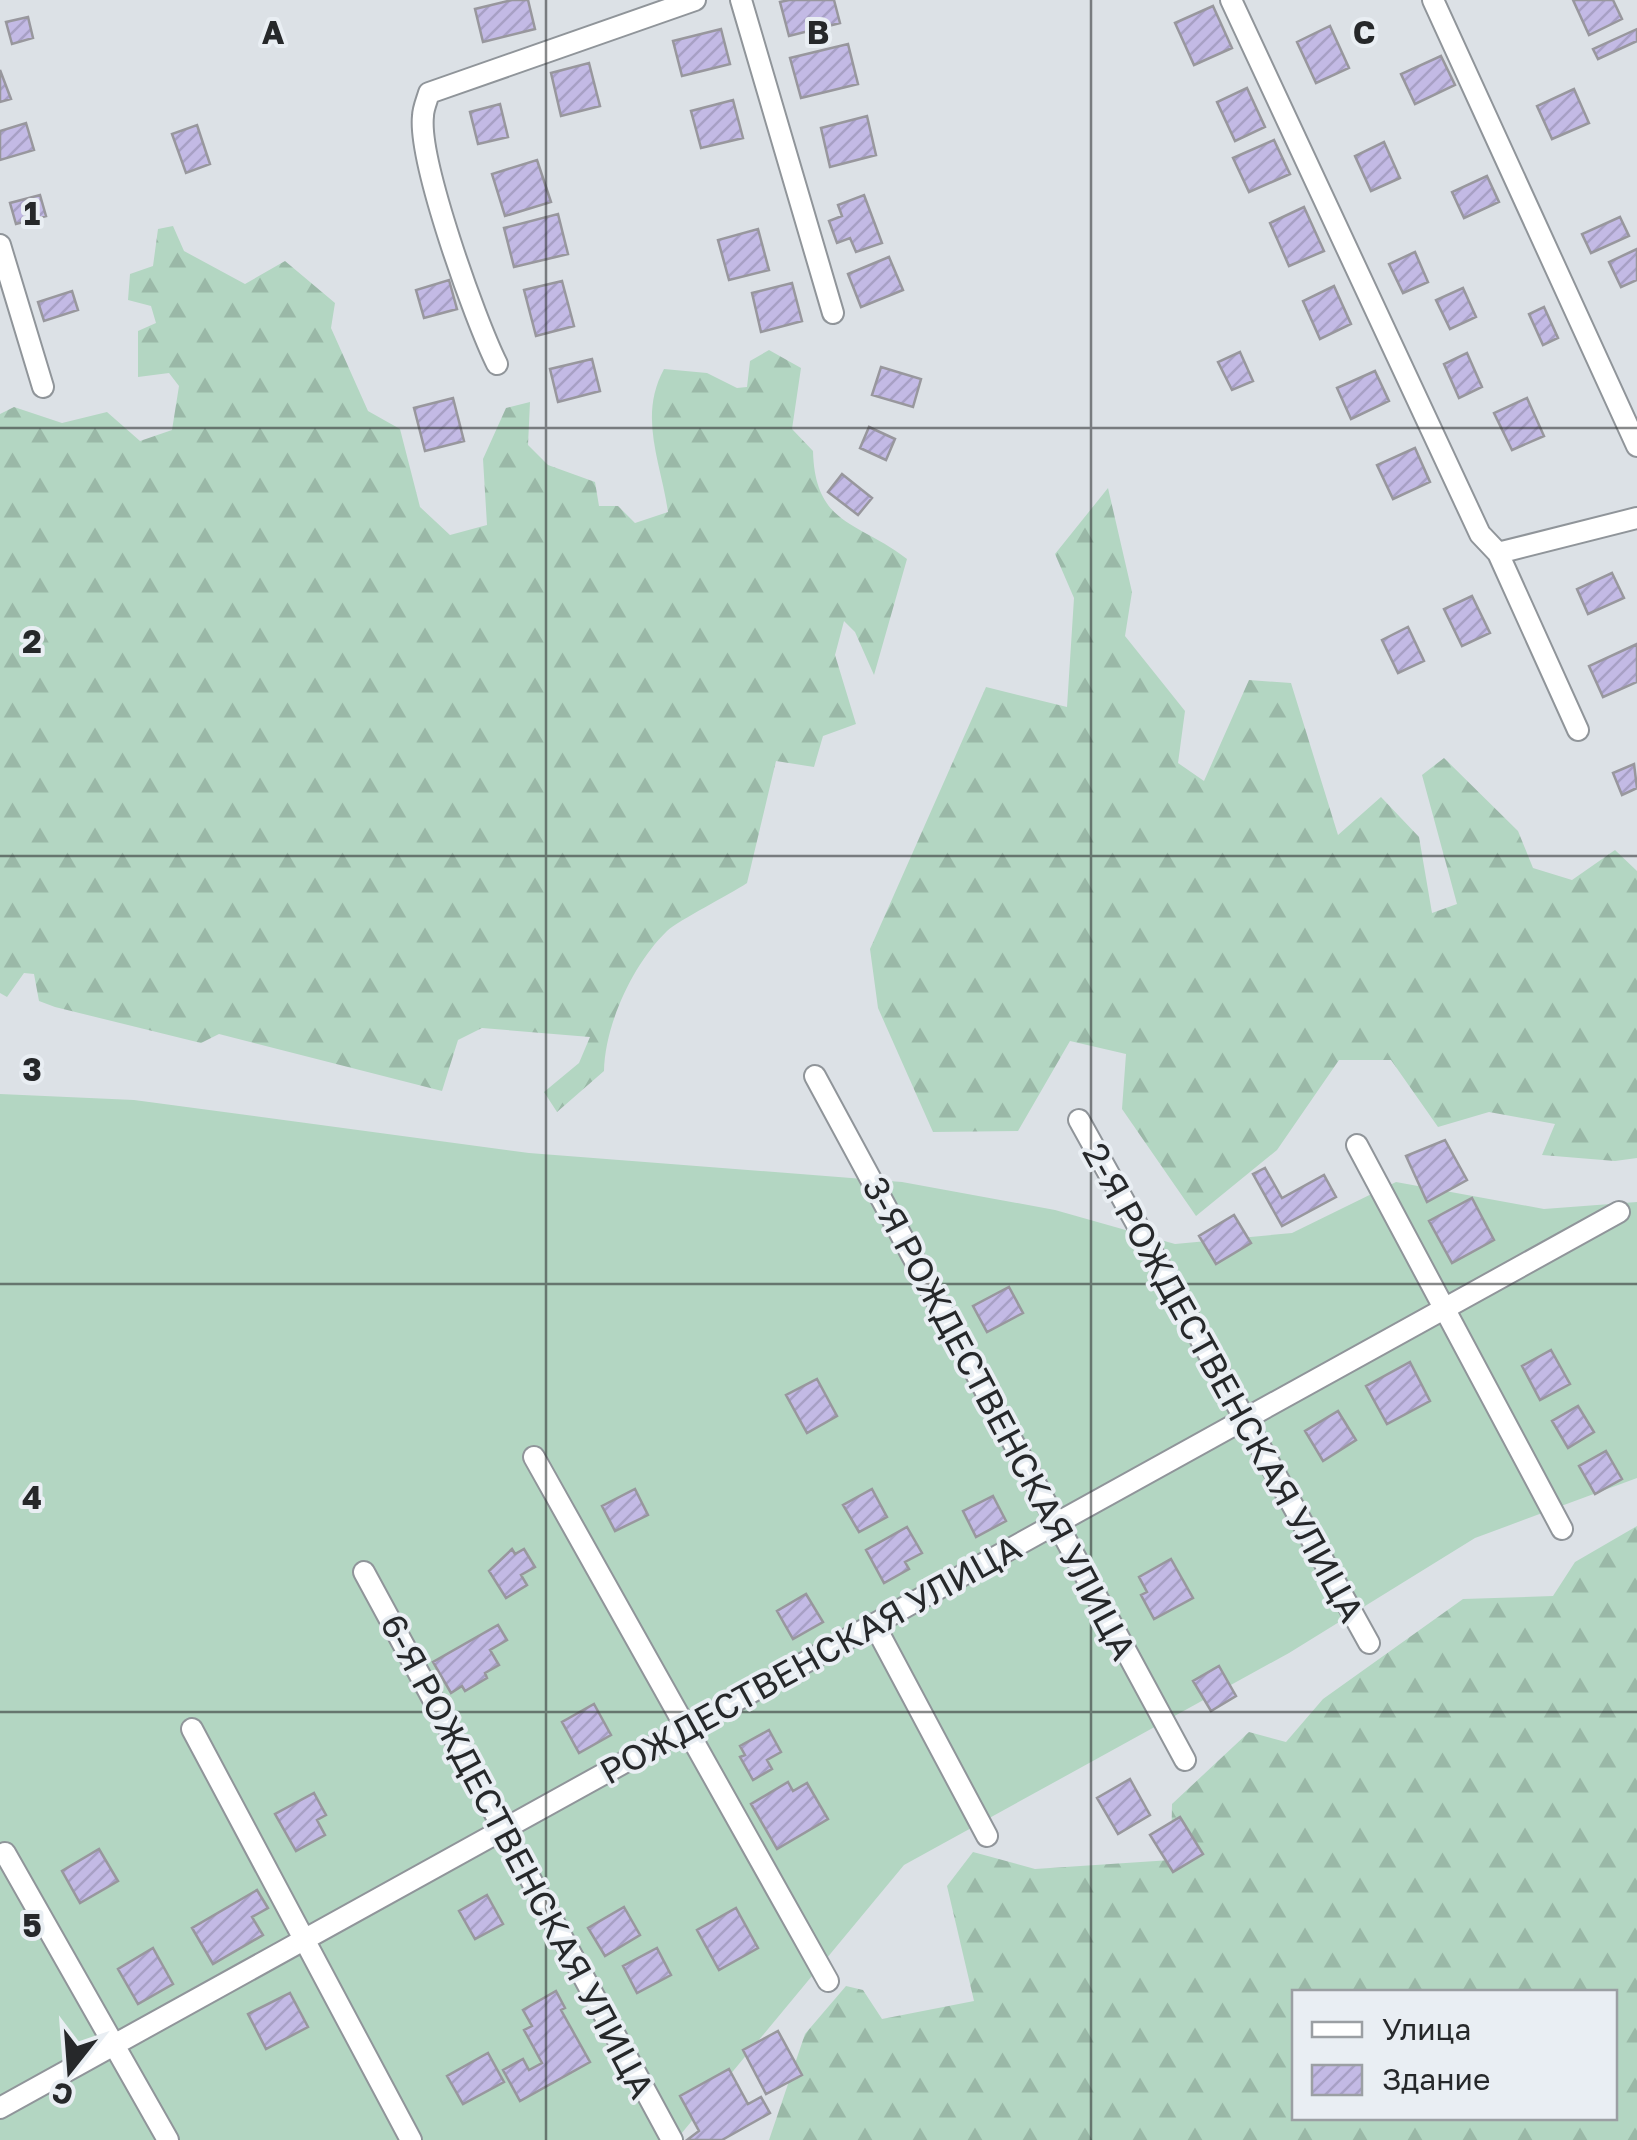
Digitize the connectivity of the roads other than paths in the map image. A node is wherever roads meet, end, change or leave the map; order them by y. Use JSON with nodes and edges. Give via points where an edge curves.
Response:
{"nodes":[{"id":1,"x":695,"y":0,"type":"edge"},
{"id":2,"x":741,"y":0,"type":"edge"},
{"id":3,"x":1231,"y":0,"type":"edge"},
{"id":4,"x":1433,"y":0,"type":"edge"},
{"id":5,"x":0,"y":245,"type":"edge"},
{"id":6,"x":833,"y":313,"type":"dead end"},
{"id":7,"x":497,"y":364,"type":"dead end"},
{"id":8,"x":43,"y":387,"type":"dead end"},
{"id":9,"x":1637,"y":446,"type":"edge"},
{"id":10,"x":1637,"y":518,"type":"edge"},
{"id":11,"x":1498,"y":552,"type":"junction"},
{"id":12,"x":1578,"y":730,"type":"dead end"},
{"id":13,"x":814,"y":1076,"type":"dead end"},
{"id":14,"x":1079,"y":1120,"type":"dead end"},
{"id":15,"x":1357,"y":1145,"type":"dead end"},
{"id":16,"x":1618,"y":1212,"type":"dead end"},
{"id":17,"x":1444,"y":1308,"type":"junction"},
{"id":18,"x":1244,"y":1419,"type":"junction"},
{"id":19,"x":534,"y":1458,"type":"dead end"},
{"id":20,"x":1056,"y":1523,"type":"junction"},
{"id":21,"x":1562,"y":1529,"type":"dead end"},
{"id":22,"x":364,"y":1572,"type":"dead end"},
{"id":23,"x":874,"y":1624,"type":"junction"},
{"id":24,"x":1368,"y":1643,"type":"dead end"},
{"id":25,"x":686,"y":1728,"type":"junction"},
{"id":26,"x":192,"y":1729,"type":"dead end"},
{"id":27,"x":1185,"y":1760,"type":"dead end"},
{"id":28,"x":504,"y":1829,"type":"junction"},
{"id":29,"x":987,"y":1836,"type":"dead end"},
{"id":30,"x":5,"y":1853,"type":"dead end"},
{"id":31,"x":304,"y":1939,"type":"junction"},
{"id":32,"x":828,"y":1981,"type":"dead end"},
{"id":33,"x":113,"y":2045,"type":"junction"},
{"id":34,"x":1,"y":2107,"type":"edge"},
{"id":35,"x":168,"y":2140,"type":"edge"},
{"id":36,"x":412,"y":2140,"type":"edge"},
{"id":37,"x":672,"y":2140,"type":"edge"}],
"edges":[{"from":1,"to":7,"type":"street","via":[[429,93],[422,116],[425,148],[477,324]]},
{"from":2,"to":6,"type":"street"},
{"from":3,"to":11,"type":"street","via":[[1480,534]]},
{"from":4,"to":9,"type":"street"},
{"from":5,"to":8,"type":"street"},
{"from":10,"to":11,"type":"street"},
{"from":11,"to":12,"type":"street"},
{"from":13,"to":20,"type":"street","name":"3-Я РОЖДЕСТВЕНСКАЯ УЛИЦА"},
{"from":14,"to":18,"type":"street","name":"2-Я РОЖДЕСТВЕНСКАЯ УЛИЦА"},
{"from":15,"to":17,"type":"street"},
{"from":16,"to":17,"type":"street","name":"РОЖДЕСТВЕНСКАЯ УЛИЦА"},
{"from":17,"to":18,"type":"street","name":"РОЖДЕСТВЕНСКАЯ УЛИЦА"},
{"from":17,"to":21,"type":"street"},
{"from":18,"to":20,"type":"street","name":"РОЖДЕСТВЕНСКАЯ УЛИЦА"},
{"from":18,"to":24,"type":"street","name":"2-Я РОЖДЕСТВЕНСКАЯ УЛИЦА"},
{"from":19,"to":25,"type":"street"},
{"from":20,"to":23,"type":"street","name":"РОЖДЕСТВЕНСКАЯ УЛИЦА"},
{"from":20,"to":27,"type":"street","name":"3-Я РОЖДЕСТВЕНСКАЯ УЛИЦА"},
{"from":22,"to":28,"type":"street","name":"6-Я РОЖДЕСТВЕНСКАЯ УЛИЦА"},
{"from":23,"to":25,"type":"street","name":"РОЖДЕСТВЕНСКАЯ УЛИЦА"},
{"from":23,"to":29,"type":"street"},
{"from":25,"to":28,"type":"street","name":"РОЖДЕСТВЕНСКАЯ УЛИЦА"},
{"from":25,"to":32,"type":"street"},
{"from":26,"to":31,"type":"street"},
{"from":28,"to":31,"type":"street","name":"РОЖДЕСТВЕНСКАЯ УЛИЦА"},
{"from":28,"to":37,"type":"street","name":"6-Я РОЖДЕСТВЕНСКАЯ УЛИЦА"},
{"from":30,"to":33,"type":"street"},
{"from":31,"to":33,"type":"street","name":"РОЖДЕСТВЕНСКАЯ УЛИЦА"},
{"from":31,"to":36,"type":"street"},
{"from":33,"to":34,"type":"street","name":"РОЖДЕСТВЕНСКАЯ УЛИЦА"},
{"from":33,"to":35,"type":"street"}]}
